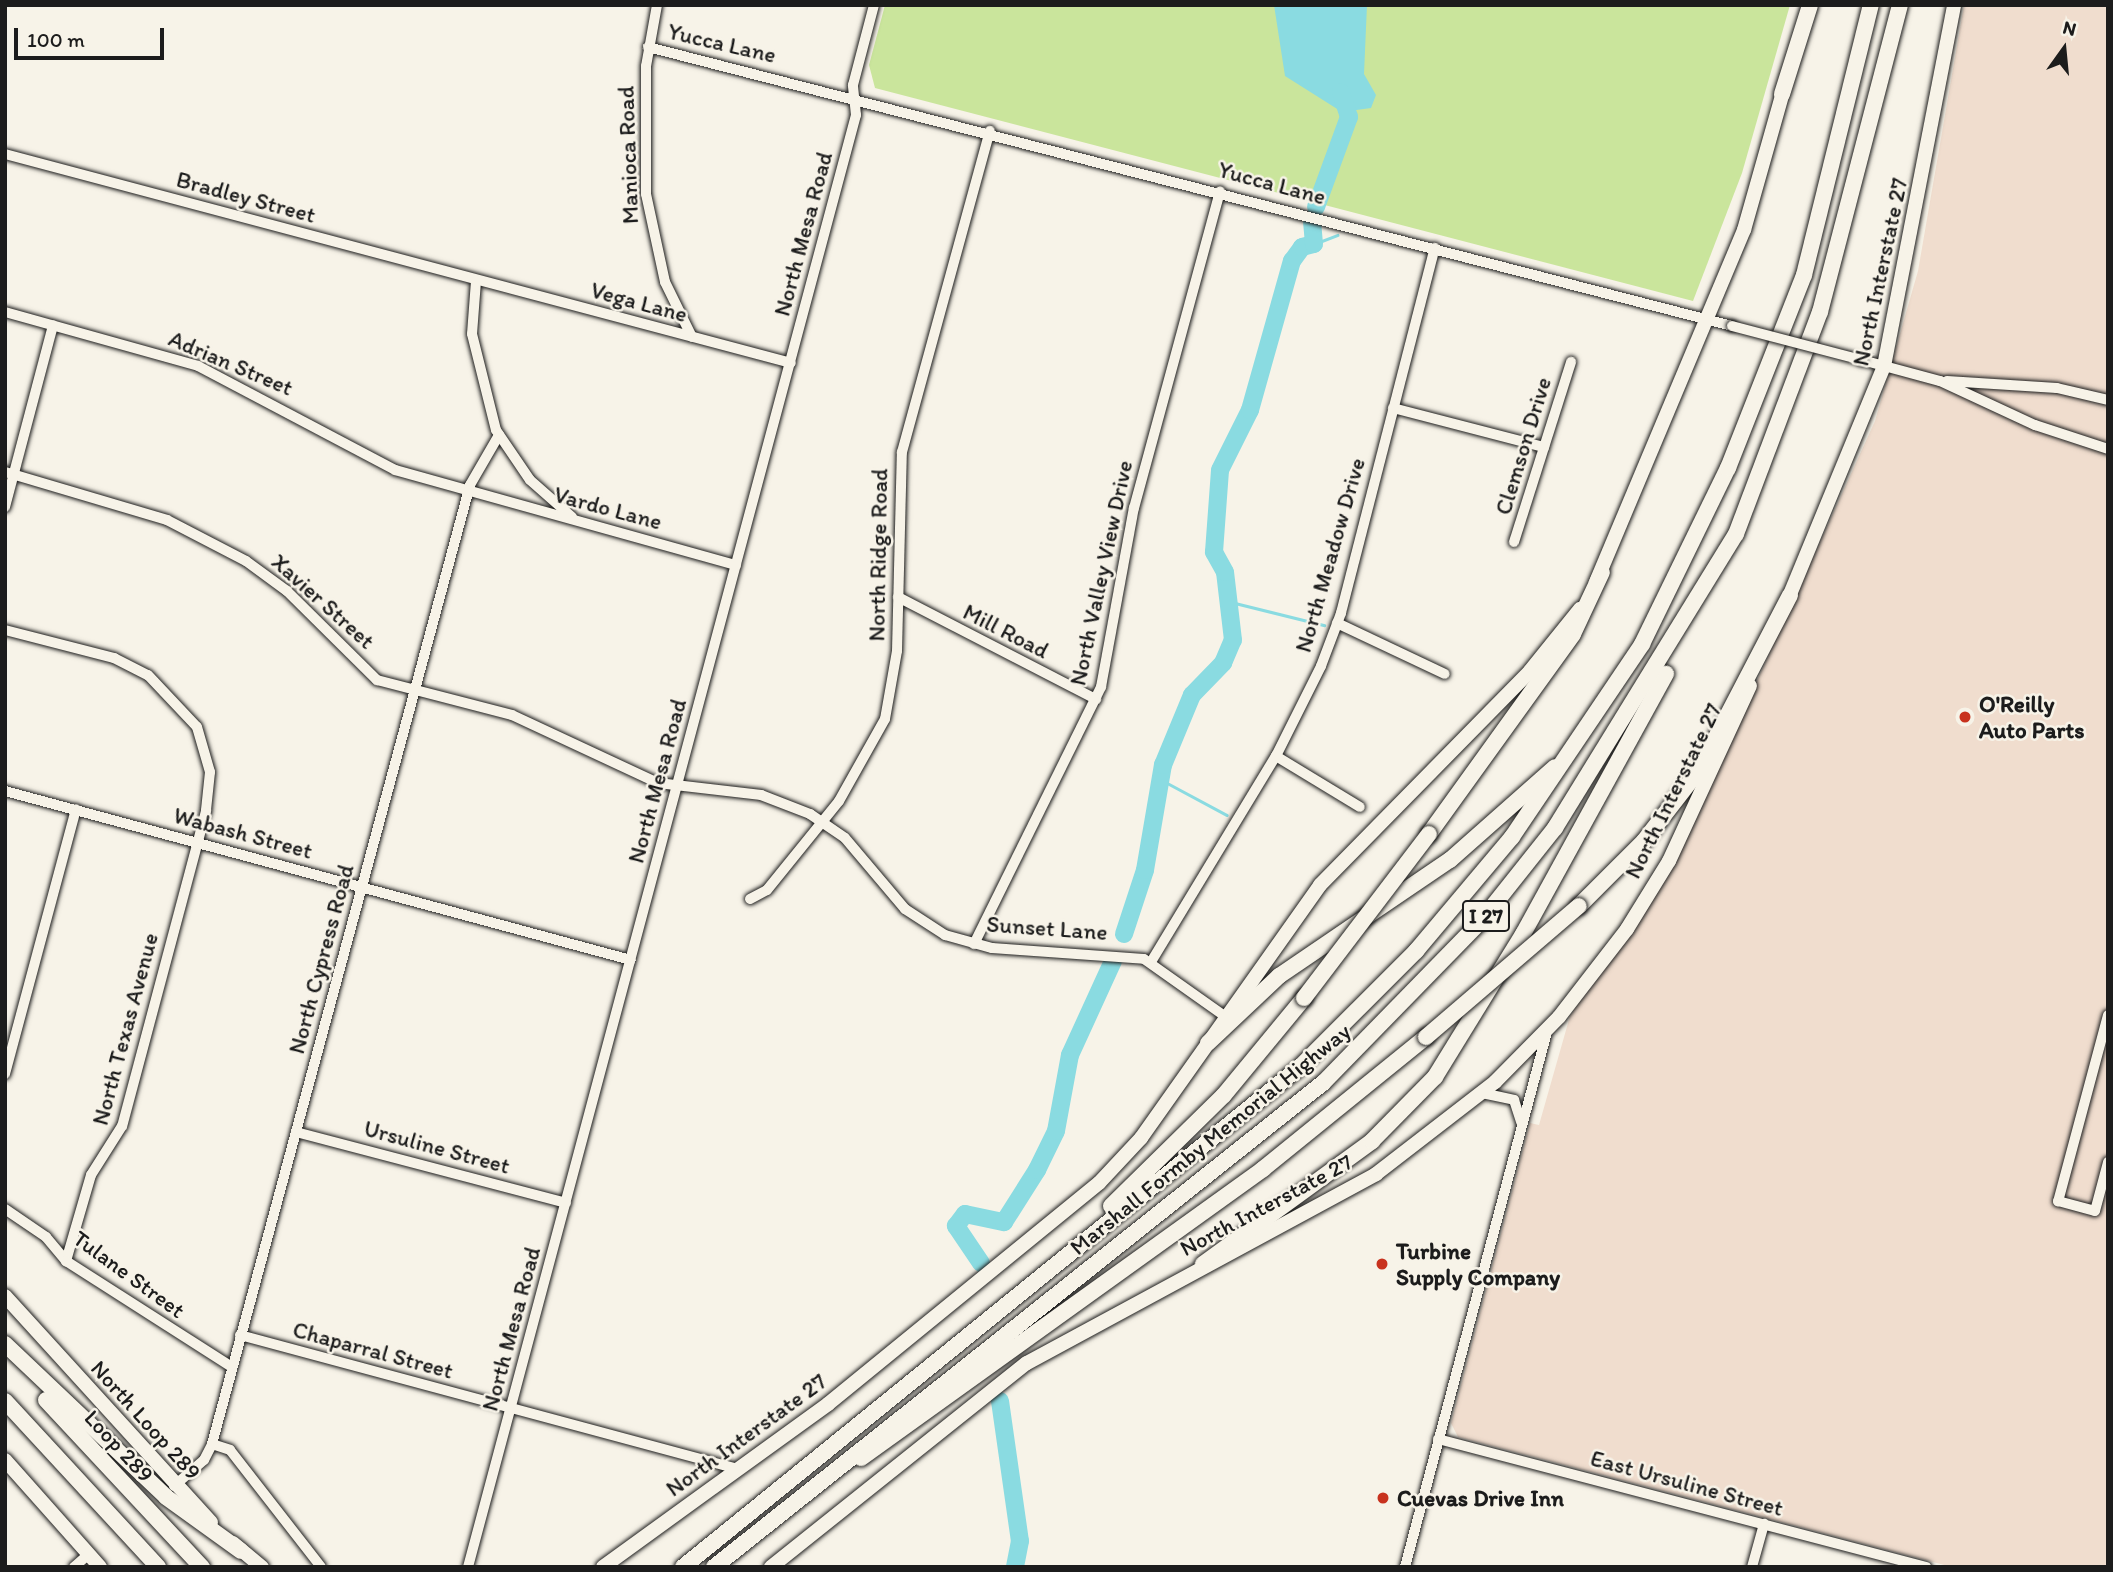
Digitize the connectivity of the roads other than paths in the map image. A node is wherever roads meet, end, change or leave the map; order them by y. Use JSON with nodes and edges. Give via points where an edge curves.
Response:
{"nodes":[{"id":1,"x":657,"y":5,"type":"edge"},
{"id":2,"x":874,"y":5,"type":"edge"},
{"id":3,"x":1804,"y":5,"type":"edge"},
{"id":4,"x":1810,"y":5,"type":"edge"},
{"id":5,"x":1871,"y":5,"type":"edge"},
{"id":6,"x":1900,"y":5,"type":"edge"},
{"id":7,"x":1954,"y":5,"type":"edge"},
{"id":8,"x":648,"y":47,"type":"junction"},
{"id":9,"x":1782,"y":94,"type":"junction"},
{"id":10,"x":853,"y":95,"type":"junction"},
{"id":11,"x":989,"y":131,"type":"junction"},
{"id":12,"x":5,"y":154,"type":"edge"},
{"id":13,"x":1220,"y":191,"type":"junction"},
{"id":14,"x":1434,"y":248,"type":"junction"},
{"id":15,"x":476,"y":281,"type":"junction"},
{"id":16,"x":5,"y":312,"type":"edge"},
{"id":17,"x":1707,"y":319,"type":"junction"},
{"id":18,"x":54,"y":325,"type":"junction"},
{"id":19,"x":692,"y":337,"type":"junction"},
{"id":20,"x":1571,"y":362,"type":"dead end"},
{"id":21,"x":791,"y":363,"type":"junction"},
{"id":22,"x":1884,"y":366,"type":"junction"},
{"id":23,"x":1940,"y":380,"type":"junction"},
{"id":24,"x":2108,"y":400,"type":"edge"},
{"id":25,"x":1393,"y":408,"type":"junction"},
{"id":26,"x":499,"y":435,"type":"junction"},
{"id":27,"x":1544,"y":447,"type":"junction"},
{"id":28,"x":2108,"y":449,"type":"edge"},
{"id":29,"x":10,"y":474,"type":"edge"},
{"id":30,"x":467,"y":493,"type":"junction"},
{"id":31,"x":5,"y":507,"type":"edge"},
{"id":32,"x":580,"y":522,"type":"junction"},
{"id":33,"x":1735,"y":534,"type":"junction"},
{"id":34,"x":1514,"y":541,"type":"dead end"},
{"id":35,"x":737,"y":565,"type":"junction"},
{"id":36,"x":1602,"y":572,"type":"junction"},
{"id":37,"x":1790,"y":595,"type":"junction"},
{"id":38,"x":898,"y":597,"type":"junction"},
{"id":39,"x":1337,"y":623,"type":"junction"},
{"id":40,"x":5,"y":630,"type":"edge"},
{"id":41,"x":1445,"y":674,"type":"dead end"},
{"id":42,"x":414,"y":691,"type":"junction"},
{"id":43,"x":1096,"y":699,"type":"junction"},
{"id":44,"x":1569,"y":754,"type":"junction"},
{"id":45,"x":1276,"y":756,"type":"junction"},
{"id":46,"x":677,"y":786,"type":"junction"},
{"id":47,"x":5,"y":791,"type":"edge"},
{"id":48,"x":1360,"y":807,"type":"dead end"},
{"id":49,"x":76,"y":810,"type":"junction"},
{"id":50,"x":821,"y":820,"type":"junction"},
{"id":51,"x":197,"y":842,"type":"junction"},
{"id":52,"x":361,"y":887,"type":"junction"},
{"id":53,"x":750,"y":899,"type":"dead end"},
{"id":54,"x":974,"y":944,"type":"junction"},
{"id":55,"x":631,"y":960,"type":"junction"},
{"id":56,"x":1151,"y":962,"type":"junction"},
{"id":57,"x":2108,"y":1015,"type":"edge"},
{"id":58,"x":1226,"y":1017,"type":"junction"},
{"id":59,"x":1547,"y":1030,"type":"junction"},
{"id":60,"x":1208,"y":1043,"type":"junction"},
{"id":61,"x":5,"y":1074,"type":"edge"},
{"id":62,"x":1482,"y":1093,"type":"junction"},
{"id":63,"x":1522,"y":1126,"type":"junction"},
{"id":64,"x":296,"y":1132,"type":"junction"},
{"id":65,"x":2108,"y":1162,"type":"edge"},
{"id":66,"x":566,"y":1203,"type":"junction"},
{"id":67,"x":5,"y":1209,"type":"edge"},
{"id":68,"x":66,"y":1261,"type":"junction"},
{"id":69,"x":1203,"y":1264,"type":"junction"},
{"id":70,"x":5,"y":1296,"type":"edge"},
{"id":71,"x":1007,"y":1304,"type":"junction"},
{"id":72,"x":240,"y":1335,"type":"junction"},
{"id":73,"x":5,"y":1344,"type":"edge"},
{"id":74,"x":5,"y":1353,"type":"edge"},
{"id":75,"x":232,"y":1367,"type":"junction"},
{"id":76,"x":5,"y":1401,"type":"edge"},
{"id":77,"x":510,"y":1409,"type":"junction"},
{"id":78,"x":1438,"y":1439,"type":"junction"},
{"id":79,"x":212,"y":1444,"type":"junction"},
{"id":80,"x":5,"y":1460,"type":"edge"},
{"id":81,"x":738,"y":1469,"type":"junction"},
{"id":82,"x":173,"y":1486,"type":"junction"},
{"id":83,"x":1763,"y":1524,"type":"junction"},
{"id":84,"x":764,"y":1525,"type":"junction"},
{"id":85,"x":242,"y":1551,"type":"junction"},
{"id":86,"x":89,"y":1554,"type":"junction"},
{"id":87,"x":74,"y":1567,"type":"edge"},
{"id":88,"x":100,"y":1567,"type":"edge"},
{"id":89,"x":158,"y":1567,"type":"edge"},
{"id":90,"x":202,"y":1567,"type":"edge"},
{"id":91,"x":262,"y":1567,"type":"edge"},
{"id":92,"x":321,"y":1567,"type":"edge"},
{"id":93,"x":468,"y":1567,"type":"edge"},
{"id":94,"x":603,"y":1567,"type":"edge"},
{"id":95,"x":683,"y":1567,"type":"edge"},
{"id":96,"x":714,"y":1567,"type":"edge"},
{"id":97,"x":771,"y":1567,"type":"edge"},
{"id":98,"x":1405,"y":1567,"type":"edge"},
{"id":99,"x":1752,"y":1567,"type":"edge"},
{"id":100,"x":1926,"y":1567,"type":"edge"}],
"edges":[{"from":1,"to":8,"type":"street","name":"Manioca Road"},
{"from":2,"to":10,"type":"street","name":"North Mesa Road"},
{"from":3,"to":9,"type":"main road","name":"North Interstate 27"},
{"from":4,"to":9,"type":"highway"},
{"from":5,"to":44,"type":"highway","name":"Marshall Formby Memorial Highway","number":"I 27","via":[[1791,315],[1679,572],[1642,644]]},
{"from":6,"to":33,"type":"highway","name":"Marshall Formby Memorial Highway","number":"I 27","via":[[1820,312]]},
{"from":7,"to":22,"type":"main road","name":"North Interstate 27"},
{"from":8,"to":10,"type":"street","name":"Yucca Lane"},
{"from":8,"to":19,"type":"street","name":"Manioca Road","via":[[650,225],[665,282]]},
{"from":9,"to":17,"type":"main road","name":"North Interstate 27","via":[[1744,230]]},
{"from":10,"to":11,"type":"street","name":"Yucca Lane"},
{"from":10,"to":21,"type":"street","name":"North Mesa Road","via":[[856,115]]},
{"from":11,"to":13,"type":"street","name":"Yucca Lane"},
{"from":11,"to":38,"type":"street","name":"North Ridge Road","via":[[902,452]]},
{"from":12,"to":15,"type":"street","name":"Bradley Street"},
{"from":13,"to":14,"type":"street","name":"Yucca Lane"},
{"from":13,"to":43,"type":"street","name":"North Valley View Drive","via":[[1133,508]]},
{"from":14,"to":17,"type":"street","name":"Yucca Lane"},
{"from":14,"to":25,"type":"street","name":"North Meadow Drive"},
{"from":15,"to":19,"type":"street","name":"Vega Lane"},
{"from":15,"to":26,"type":"street","via":[[472,334]]},
{"from":16,"to":18,"type":"street","name":"Adrian Street"},
{"from":17,"to":22,"type":"street","name":"Yucca Lane","bridge":true},
{"from":17,"to":36,"type":"main road","name":"North Interstate 27"},
{"from":18,"to":29,"type":"street"},
{"from":18,"to":30,"type":"street","name":"Adrian Street","via":[[198,366],[299,415],[355,451]]},
{"from":19,"to":21,"type":"street","name":"Vega Lane"},
{"from":20,"to":27,"type":"street","name":"Clemson Drive"},
{"from":21,"to":35,"type":"street","name":"North Mesa Road"},
{"from":22,"to":23,"type":"street","name":"Yucca Lane"},
{"from":22,"to":37,"type":"main road","name":"North Interstate 27"},
{"from":23,"to":24,"type":"street","via":[[2057,388]]},
{"from":23,"to":28,"type":"street","via":[[2035,425]]},
{"from":25,"to":27,"type":"street"},
{"from":25,"to":39,"type":"street","name":"North Meadow Drive"},
{"from":26,"to":30,"type":"street","name":"North Cypress Road"},
{"from":26,"to":32,"type":"street","via":[[530,480]]},
{"from":27,"to":34,"type":"street","name":"Clemson Drive"},
{"from":29,"to":31,"type":"street"},
{"from":29,"to":42,"type":"street","name":"Xavier Street","via":[[107,499],[209,541],[287,591],[377,680]]},
{"from":30,"to":32,"type":"street","name":"Vardo Lane"},
{"from":30,"to":42,"type":"street","name":"North Cypress Road"},
{"from":32,"to":35,"type":"street","name":"Vardo Lane"},
{"from":33,"to":69,"type":"highway","via":[[1625,754],[1447,1062],[1372,1141]]},
{"from":33,"to":84,"type":"highway","name":"Marshall Formby Memorial Highway","number":"I 27","via":[[1555,828],[1481,921],[1378,1033],[1323,1083]]},
{"from":35,"to":46,"type":"street","name":"North Mesa Road"},
{"from":36,"to":58,"type":"main road","name":"North Interstate 27","via":[[1530,671],[1321,885]]},
{"from":36,"to":71,"type":"highway","bridge":true,"via":[[1573,634],[1304,998],[1191,1129]]},
{"from":37,"to":59,"type":"main road","name":"North Interstate 27","via":[[1669,860],[1595,974]]},
{"from":37,"to":84,"type":"highway","bridge":true,"via":[[1699,769],[1644,841],[1579,906],[1426,1037],[1214,1205]]},
{"from":38,"to":43,"type":"street","name":"Mill Road"},
{"from":38,"to":50,"type":"street","name":"North Ridge Road","via":[[885,719],[856,778]]},
{"from":39,"to":41,"type":"street"},
{"from":39,"to":45,"type":"street","name":"North Meadow Drive"},
{"from":40,"to":51,"type":"street","name":"North Texas Avenue","via":[[114,658],[148,675],[178,702],[208,757],[211,784]]},
{"from":42,"to":46,"type":"street","name":"Sunset Lane","via":[[512,715],[644,779]]},
{"from":42,"to":52,"type":"street","name":"North Cypress Road"},
{"from":43,"to":54,"type":"street","name":"North Valley View Drive"},
{"from":44,"to":60,"type":"highway","via":[[1450,860],[1279,976]]},
{"from":44,"to":71,"type":"highway","name":"Marshall Formby Memorial Highway","number":"I 27","via":[[1489,866],[1347,1023]]},
{"from":45,"to":48,"type":"street"},
{"from":45,"to":56,"type":"street","name":"North Meadow Drive"},
{"from":46,"to":50,"type":"street","name":"Sunset Lane","via":[[761,795]]},
{"from":46,"to":55,"type":"street","name":"North Mesa Road"},
{"from":47,"to":49,"type":"street","name":"Wabash Street"},
{"from":49,"to":51,"type":"street","name":"Wabash Street"},
{"from":49,"to":61,"type":"street"},
{"from":50,"to":53,"type":"street","name":"North Ridge Road","via":[[767,890]]},
{"from":50,"to":54,"type":"street","name":"Sunset Lane","via":[[921,923]]},
{"from":51,"to":52,"type":"street","name":"Wabash Street"},
{"from":51,"to":68,"type":"street","name":"North Texas Avenue","via":[[122,1126],[91,1175]]},
{"from":52,"to":55,"type":"street","name":"Wabash Street"},
{"from":52,"to":64,"type":"street","name":"North Cypress Road"},
{"from":54,"to":56,"type":"street","name":"Sunset Lane","via":[[1087,950]]},
{"from":55,"to":66,"type":"street","name":"North Mesa Road"},
{"from":56,"to":58,"type":"street","name":"Sunset Lane"},
{"from":57,"to":65,"type":"street","via":[[2058,1201],[2095,1210]]},
{"from":58,"to":60,"type":"main road","name":"North Interstate 27"},
{"from":59,"to":62,"type":"main road","name":"North Interstate 27"},
{"from":59,"to":63,"type":"street"},
{"from":60,"to":81,"type":"main road","name":"North Interstate 27","via":[[1141,1138],[1099,1183],[875,1368]]},
{"from":62,"to":63,"type":"street","via":[[1514,1100]]},
{"from":62,"to":69,"type":"main road","name":"North Interstate 27","via":[[1376,1174]]},
{"from":63,"to":78,"type":"street"},
{"from":64,"to":66,"type":"street","name":"Ursuline Street"},
{"from":64,"to":72,"type":"street","name":"North Cypress Road"},
{"from":66,"to":77,"type":"street","name":"North Mesa Road"},
{"from":67,"to":68,"type":"street","name":"Tulane Street","via":[[46,1237]]},
{"from":68,"to":75,"type":"street","name":"Tulane Street"},
{"from":69,"to":97,"type":"main road","name":"North Interstate 27","via":[[1006,1378]]},
{"from":70,"to":82,"type":"main road","name":"North Loop 289"},
{"from":71,"to":95,"type":"highway","name":"Marshall Formby Memorial Highway","number":"I 27"},
{"from":72,"to":75,"type":"street","name":"North Cypress Road"},
{"from":72,"to":77,"type":"street","name":"Chaparral Street"},
{"from":73,"to":85,"type":"highway","via":[[166,1497]]},
{"from":74,"to":90,"type":"highway","name":"Loop 289"},
{"from":75,"to":79,"type":"street","name":"North Cypress Road"},
{"from":76,"to":89,"type":"highway"},
{"from":77,"to":81,"type":"street","name":"Chaparral Street"},
{"from":77,"to":93,"type":"street","name":"North Mesa Road"},
{"from":78,"to":83,"type":"street","name":"East Ursuline Street"},
{"from":78,"to":98,"type":"street"},
{"from":79,"to":82,"type":"street","name":"North Cypress Road","via":[[205,1460]]},
{"from":79,"to":92,"type":"street","via":[[230,1450]]},
{"from":80,"to":86,"type":"main road"},
{"from":81,"to":94,"type":"main road","name":"North Interstate 27"},
{"from":82,"to":85,"type":"main road","name":"North Loop 289"},
{"from":83,"to":99,"type":"street"},
{"from":83,"to":100,"type":"street","name":"East Ursuline Street"},
{"from":84,"to":96,"type":"highway","name":"Marshall Formby Memorial Highway","number":"I 27"},
{"from":85,"to":91,"type":"main road","name":"North Loop 289"},
{"from":86,"to":87,"type":"street"},
{"from":86,"to":88,"type":"main road"}]}
